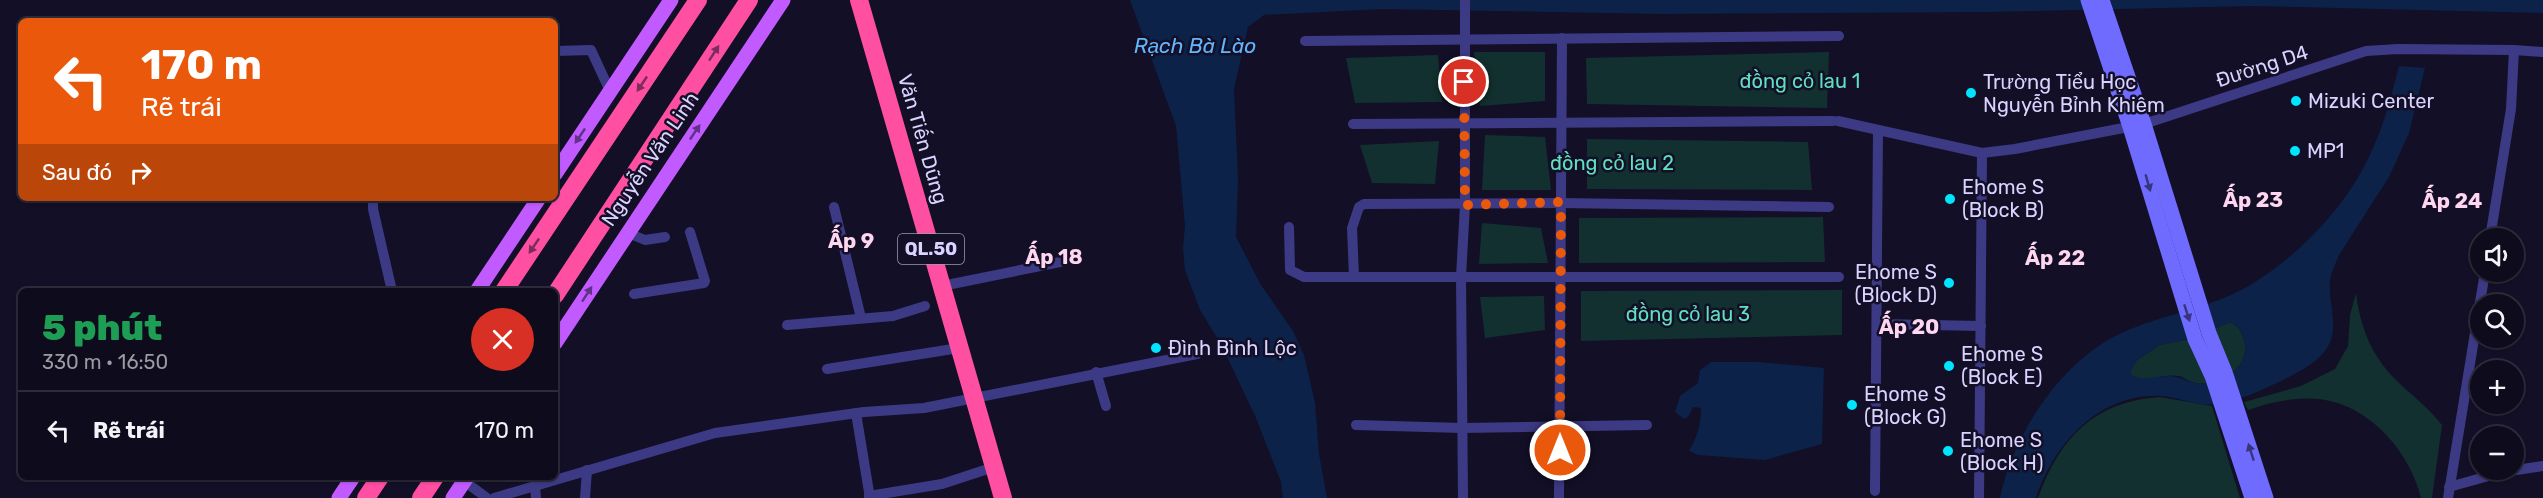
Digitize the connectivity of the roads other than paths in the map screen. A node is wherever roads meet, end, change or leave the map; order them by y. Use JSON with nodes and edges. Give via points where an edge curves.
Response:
{"nodes":[{"id":1,"x":670,"y":0,"type":"edge"},
{"id":2,"x":698,"y":0,"type":"edge"},
{"id":3,"x":749,"y":0,"type":"edge"},
{"id":4,"x":783,"y":0,"type":"edge"},
{"id":5,"x":859,"y":0,"type":"edge"},
{"id":6,"x":1465,"y":0,"type":"edge"},
{"id":7,"x":2088,"y":0,"type":"edge"},
{"id":8,"x":2102,"y":0,"type":"edge"},
{"id":9,"x":2106,"y":32,"type":"junction"},
{"id":10,"x":1839,"y":36,"type":"dead end"},
{"id":11,"x":1562,"y":38,"type":"junction"},
{"id":12,"x":1464,"y":40,"type":"junction"},
{"id":13,"x":1305,"y":41,"type":"dead end"},
{"id":14,"x":2514,"y":50,"type":"junction"},
{"id":15,"x":558,"y":51,"type":"edge"},
{"id":16,"x":2543,"y":52,"type":"edge"},
{"id":17,"x":610,"y":91,"type":"junction"},
{"id":18,"x":1562,"y":122,"type":"junction"},
{"id":19,"x":1353,"y":124,"type":"dead end"},
{"id":20,"x":1465,"y":124,"type":"junction"},
{"id":21,"x":2137,"y":125,"type":"junction"},
{"id":22,"x":1878,"y":130,"type":"junction"},
{"id":23,"x":1982,"y":153,"type":"junction"},
{"id":24,"x":558,"y":169,"type":"edge"},
{"id":25,"x":373,"y":201,"type":"edge"},
{"id":26,"x":537,"y":201,"type":"edge"},
{"id":27,"x":1561,"y":202,"type":"junction"},
{"id":28,"x":1465,"y":205,"type":"junction"},
{"id":29,"x":834,"y":207,"type":"dead end"},
{"id":30,"x":1829,"y":207,"type":"dead end"},
{"id":31,"x":1288,"y":227,"type":"dead end"},
{"id":32,"x":2492,"y":228,"type":"edge"},
{"id":33,"x":690,"y":232,"type":"dead end"},
{"id":34,"x":628,"y":233,"type":"junction"},
{"id":35,"x":664,"y":237,"type":"dead end"},
{"id":36,"x":1060,"y":262,"type":"dead end"},
{"id":37,"x":1354,"y":277,"type":"junction"},
{"id":38,"x":1461,"y":277,"type":"junction"},
{"id":39,"x":1561,"y":277,"type":"junction"},
{"id":40,"x":1839,"y":277,"type":"dead end"},
{"id":41,"x":2483,"y":282,"type":"edge"},
{"id":42,"x":942,"y":286,"type":"junction"},
{"id":43,"x":391,"y":288,"type":"edge"},
{"id":44,"x":479,"y":288,"type":"edge"},
{"id":45,"x":506,"y":288,"type":"edge"},
{"id":46,"x":558,"y":290,"type":"edge"},
{"id":47,"x":634,"y":294,"type":"dead end"},
{"id":48,"x":925,"y":306,"type":"dead end"},
{"id":49,"x":861,"y":318,"type":"junction"},
{"id":50,"x":1878,"y":324,"type":"junction"},
{"id":51,"x":787,"y":325,"type":"dead end"},
{"id":52,"x":1981,"y":326,"type":"junction"},
{"id":53,"x":558,"y":338,"type":"edge"},
{"id":54,"x":959,"y":348,"type":"junction"},
{"id":55,"x":1197,"y":354,"type":"dead end"},
{"id":56,"x":827,"y":369,"type":"dead end"},
{"id":57,"x":1096,"y":372,"type":"junction"},
{"id":58,"x":975,"y":399,"type":"junction"},
{"id":59,"x":1106,"y":406,"type":"dead end"},
{"id":60,"x":2229,"y":409,"type":"junction"},
{"id":61,"x":856,"y":414,"type":"junction"},
{"id":62,"x":1356,"y":425,"type":"dead end"},
{"id":63,"x":1647,"y":425,"type":"dead end"},
{"id":64,"x":1560,"y":426,"type":"junction"},
{"id":65,"x":1462,"y":428,"type":"junction"},
{"id":66,"x":2543,"y":466,"type":"edge"},
{"id":67,"x":994,"y":467,"type":"junction"},
{"id":68,"x":587,"y":470,"type":"junction"},
{"id":69,"x":558,"y":479,"type":"edge"},
{"id":70,"x":351,"y":480,"type":"edge"},
{"id":71,"x":378,"y":480,"type":"edge"},
{"id":72,"x":433,"y":480,"type":"edge"},
{"id":73,"x":464,"y":480,"type":"edge"},
{"id":74,"x":466,"y":480,"type":"edge"},
{"id":75,"x":554,"y":480,"type":"edge"},
{"id":76,"x":535,"y":486,"type":"junction"},
{"id":77,"x":1875,"y":491,"type":"dead end"},
{"id":78,"x":2449,"y":493,"type":"edge"},
{"id":79,"x":870,"y":497,"type":"edge"},
{"id":80,"x":339,"y":498,"type":"edge"},
{"id":81,"x":366,"y":498,"type":"edge"},
{"id":82,"x":421,"y":498,"type":"edge"},
{"id":83,"x":453,"y":498,"type":"edge"},
{"id":84,"x":487,"y":498,"type":"edge"},
{"id":85,"x":494,"y":498,"type":"edge"},
{"id":86,"x":536,"y":498,"type":"edge"},
{"id":87,"x":585,"y":498,"type":"edge"},
{"id":88,"x":1003,"y":498,"type":"edge"},
{"id":89,"x":1462,"y":498,"type":"edge"},
{"id":90,"x":1559,"y":498,"type":"edge"},
{"id":91,"x":1979,"y":498,"type":"edge"},
{"id":92,"x":2252,"y":498,"type":"edge"},
{"id":93,"x":2266,"y":498,"type":"edge"}],
"edges":[{"from":1,"to":17,"type":"main road"},
{"from":2,"to":45,"type":"highway","one_way":true},
{"from":46,"to":3,"type":"highway","name":"Nguyễn Văn Linh","one_way":true},
{"from":34,"to":4,"type":"main road","name":"Nguyễn Văn Linh","one_way":true},
{"from":5,"to":42,"type":"highway","name":"Văn Tiến Dũng","number":"QL.50"},
{"from":6,"to":12,"type":"street"},
{"from":7,"to":9,"type":"street"},
{"from":8,"to":9,"type":"street"},
{"from":9,"to":21,"type":"street"},
{"from":10,"to":11,"type":"street"},
{"from":11,"to":12,"type":"street"},
{"from":11,"to":18,"type":"street"},
{"from":12,"to":13,"type":"street"},
{"from":12,"to":20,"type":"street"},
{"from":14,"to":16,"type":"street","name":"Đường D4"},
{"from":14,"to":21,"type":"street","name":"Đường D4","via":[[2366,51]]},
{"from":14,"to":32,"type":"street","via":[[2511,109]]},
{"from":15,"to":17,"type":"street","via":[[591,50]]},
{"from":17,"to":24,"type":"main road","one_way":true},
{"from":18,"to":20,"type":"street","name":"Đường D4"},
{"from":18,"to":22,"type":"street","name":"Đường D4","via":[[1835,121]]},
{"from":18,"to":27,"type":"street"},
{"from":19,"to":20,"type":"street","name":"Đường D4"},
{"from":20,"to":28,"type":"street"},
{"from":21,"to":23,"type":"street","name":"Đường D4"},
{"from":21,"to":60,"type":"street","via":[[2185,285]]},
{"from":22,"to":23,"type":"street","name":"Đường D4"},
{"from":22,"to":50,"type":"street"},
{"from":23,"to":52,"type":"street"},
{"from":25,"to":43,"type":"street"},
{"from":26,"to":44,"type":"main road"},
{"from":27,"to":28,"type":"street"},
{"from":27,"to":30,"type":"street"},
{"from":27,"to":39,"type":"street"},
{"from":28,"to":37,"type":"street","via":[[1359,207],[1352,228]]},
{"from":28,"to":38,"type":"street"},
{"from":29,"to":49,"type":"street"},
{"from":31,"to":37,"type":"street","via":[[1290,270],[1304,277]]},
{"from":33,"to":47,"type":"street","via":[[704,284]]},
{"from":34,"to":35,"type":"street","via":[[645,240]]},
{"from":53,"to":34,"type":"main road","name":"Nguyễn Văn Linh","one_way":true},
{"from":36,"to":42,"type":"street"},
{"from":37,"to":38,"type":"street"},
{"from":38,"to":39,"type":"street"},
{"from":38,"to":65,"type":"street"},
{"from":39,"to":40,"type":"street"},
{"from":39,"to":64,"type":"street"},
{"from":41,"to":78,"type":"street"},
{"from":42,"to":54,"type":"highway","name":"Văn Tiến Dũng","number":"QL.50"},
{"from":48,"to":49,"type":"street","via":[[893,316]]},
{"from":49,"to":51,"type":"street"},
{"from":50,"to":52,"type":"street"},
{"from":50,"to":77,"type":"street"},
{"from":52,"to":91,"type":"street"},
{"from":54,"to":56,"type":"street"},
{"from":54,"to":58,"type":"highway","name":"Văn Tiến Dũng","number":"QL.50"},
{"from":55,"to":57,"type":"street"},
{"from":57,"to":58,"type":"street"},
{"from":57,"to":59,"type":"street"},
{"from":58,"to":61,"type":"street"},
{"from":58,"to":67,"type":"highway","name":"Văn Tiến Dũng","number":"QL.50"},
{"from":60,"to":92,"type":"street"},
{"from":93,"to":60,"type":"street","one_way":true},
{"from":61,"to":68,"type":"street","via":[[715,433]]},
{"from":61,"to":79,"type":"street"},
{"from":62,"to":65,"type":"street"},
{"from":63,"to":64,"type":"street"},
{"from":64,"to":65,"type":"street"},
{"from":64,"to":90,"type":"street"},
{"from":65,"to":89,"type":"street"},
{"from":66,"to":78,"type":"street","via":[[2503,472]]},
{"from":67,"to":79,"type":"street","via":[[942,484]]},
{"from":67,"to":88,"type":"highway","name":"Văn Tiến Dũng","number":"QL.50"},
{"from":68,"to":69,"type":"street"},
{"from":68,"to":87,"type":"street"},
{"from":70,"to":80,"type":"main road"},
{"from":71,"to":81,"type":"highway"},
{"from":72,"to":82,"type":"highway"},
{"from":73,"to":83,"type":"main road"},
{"from":74,"to":84,"type":"street"},
{"from":75,"to":76,"type":"street"},
{"from":76,"to":85,"type":"street"},
{"from":76,"to":86,"type":"street"}]}
